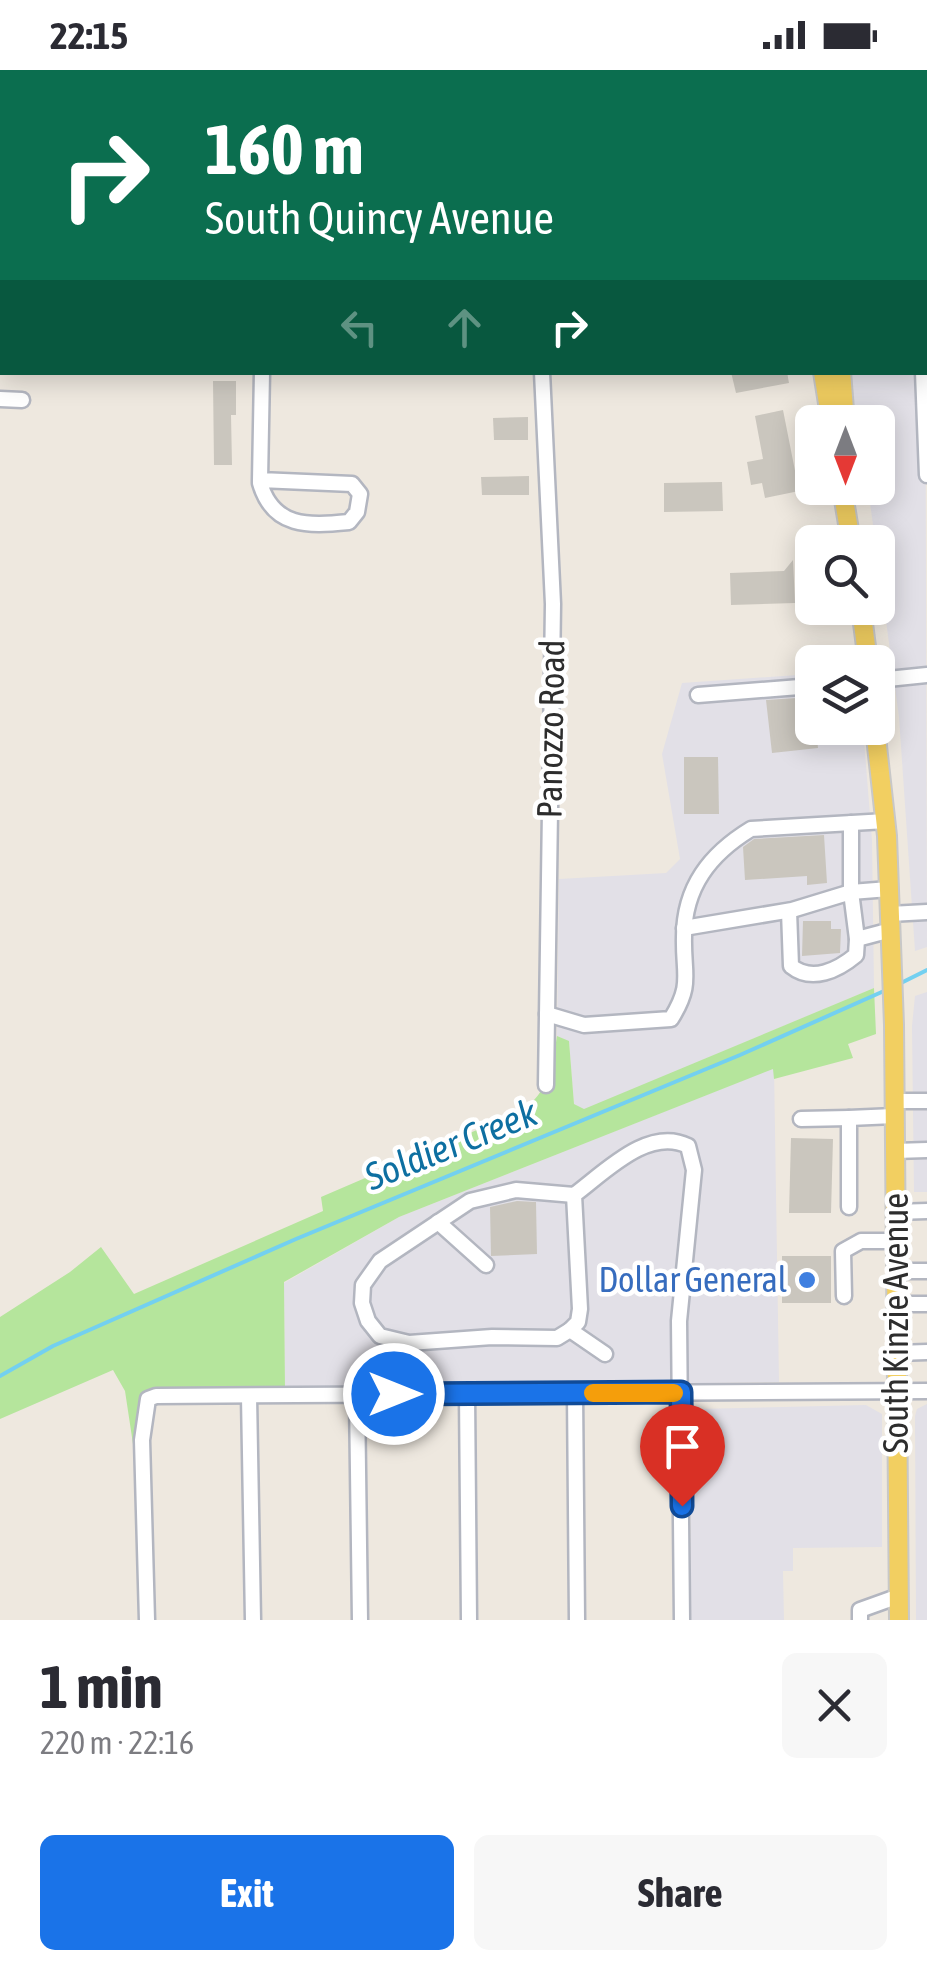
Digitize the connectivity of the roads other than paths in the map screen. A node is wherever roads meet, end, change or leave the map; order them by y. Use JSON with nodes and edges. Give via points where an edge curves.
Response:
{"nodes":[{"id":1,"x":262,"y":375,"type":"edge"},
{"id":2,"x":542,"y":375,"type":"edge"},
{"id":3,"x":823,"y":375,"type":"edge"},
{"id":4,"x":841,"y":375,"type":"edge"},
{"id":5,"x":925,"y":375,"type":"edge"},
{"id":6,"x":0,"y":399,"type":"edge"},
{"id":7,"x":22,"y":400,"type":"dead end"},
{"id":8,"x":828,"y":405,"type":"edge"},
{"id":9,"x":844,"y":405,"type":"edge"},
{"id":10,"x":927,"y":475,"type":"edge"},
{"id":11,"x":260,"y":480,"type":"junction"},
{"id":12,"x":927,"y":676,"type":"edge"},
{"id":13,"x":895,"y":679,"type":"edge"},
{"id":14,"x":795,"y":687,"type":"edge"},
{"id":15,"x":698,"y":695,"type":"dead end"},
{"id":16,"x":878,"y":745,"type":"edge"},
{"id":17,"x":886,"y":821,"type":"junction"},
{"id":18,"x":851,"y":823,"type":"junction"},
{"id":19,"x":889,"y":888,"type":"junction"},
{"id":20,"x":851,"y":892,"type":"junction"},
{"id":21,"x":789,"y":911,"type":"junction"},
{"id":22,"x":927,"y":912,"type":"edge"},
{"id":23,"x":684,"y":928,"type":"junction"},
{"id":24,"x":891,"y":931,"type":"junction"},
{"id":25,"x":857,"y":939,"type":"junction"},
{"id":26,"x":547,"y":1014,"type":"junction"},
{"id":27,"x":546,"y":1085,"type":"dead end"},
{"id":28,"x":927,"y":1101,"type":"edge"},
{"id":29,"x":894,"y":1108,"type":"junction"},
{"id":30,"x":848,"y":1118,"type":"junction"},
{"id":31,"x":801,"y":1119,"type":"dead end"},
{"id":32,"x":895,"y":1150,"type":"junction"},
{"id":33,"x":927,"y":1150,"type":"edge"},
{"id":34,"x":574,"y":1195,"type":"junction"},
{"id":35,"x":848,"y":1207,"type":"dead end"},
{"id":36,"x":927,"y":1211,"type":"edge"},
{"id":37,"x":896,"y":1212,"type":"junction"},
{"id":38,"x":438,"y":1222,"type":"junction"},
{"id":39,"x":896,"y":1241,"type":"junction"},
{"id":40,"x":486,"y":1265,"type":"dead end"},
{"id":41,"x":896,"y":1271,"type":"junction"},
{"id":42,"x":927,"y":1271,"type":"edge"},
{"id":43,"x":844,"y":1296,"type":"dead end"},
{"id":44,"x":896,"y":1304,"type":"junction"},
{"id":45,"x":927,"y":1304,"type":"edge"},
{"id":46,"x":570,"y":1330,"type":"junction"},
{"id":47,"x":927,"y":1352,"type":"edge"},
{"id":48,"x":896,"y":1353,"type":"junction"},
{"id":49,"x":605,"y":1354,"type":"dead end"},
{"id":50,"x":897,"y":1391,"type":"junction"},
{"id":51,"x":927,"y":1391,"type":"edge"},
{"id":52,"x":681,"y":1392,"type":"junction"},
{"id":53,"x":575,"y":1393,"type":"junction"},
{"id":54,"x":467,"y":1394,"type":"junction"},
{"id":55,"x":356,"y":1395,"type":"junction"},
{"id":56,"x":249,"y":1396,"type":"junction"},
{"id":57,"x":898,"y":1596,"type":"junction"},
{"id":58,"x":147,"y":1620,"type":"edge"},
{"id":59,"x":253,"y":1620,"type":"edge"},
{"id":60,"x":360,"y":1620,"type":"edge"},
{"id":61,"x":469,"y":1620,"type":"edge"},
{"id":62,"x":577,"y":1620,"type":"edge"},
{"id":63,"x":682,"y":1620,"type":"edge"},
{"id":64,"x":859,"y":1620,"type":"edge"},
{"id":65,"x":899,"y":1620,"type":"edge"}],
"edges":[{"from":1,"to":11,"type":"street"},
{"from":2,"to":26,"type":"street","name":"Panozzo Road","via":[[552,604]]},
{"from":3,"to":8,"type":"main road"},
{"from":4,"to":9,"type":"main road"},
{"from":5,"to":10,"type":"street"},
{"from":6,"to":7,"type":"street"},
{"from":11,"to":11,"type":"street","via":[[266,504],[286,519],[349,522],[357,512],[360,494],[352,484]]},
{"from":12,"to":13,"type":"street"},
{"from":14,"to":15,"type":"street"},
{"from":16,"to":17,"type":"main road","name":"South Kinzie Avenue"},
{"from":17,"to":18,"type":"street"},
{"from":17,"to":19,"type":"main road","name":"South Kinzie Avenue"},
{"from":18,"to":20,"type":"street"},
{"from":18,"to":23,"type":"street","via":[[752,828],[690,890]]},
{"from":19,"to":20,"type":"street"},
{"from":19,"to":24,"type":"main road","name":"South Kinzie Avenue"},
{"from":20,"to":21,"type":"street"},
{"from":20,"to":25,"type":"street"},
{"from":21,"to":23,"type":"street"},
{"from":21,"to":25,"type":"street","via":[[790,966],[800,973],[836,972],[856,955]]},
{"from":22,"to":24,"type":"street"},
{"from":23,"to":26,"type":"street","via":[[686,994],[671,1019],[584,1026]]},
{"from":24,"to":25,"type":"street"},
{"from":24,"to":29,"type":"main road","name":"South Kinzie Avenue"},
{"from":26,"to":27,"type":"street","name":"Panozzo Road"},
{"from":28,"to":29,"type":"street"},
{"from":29,"to":30,"type":"street"},
{"from":29,"to":32,"type":"main road","name":"South Kinzie Avenue"},
{"from":30,"to":31,"type":"street"},
{"from":30,"to":35,"type":"street"},
{"from":32,"to":33,"type":"street"},
{"from":32,"to":37,"type":"main road","name":"South Kinzie Avenue"},
{"from":34,"to":38,"type":"street","via":[[534,1189],[492,1193]]},
{"from":34,"to":46,"type":"street","via":[[580,1308]]},
{"from":34,"to":52,"type":"street","via":[[637,1149],[665,1140],[688,1146],[694,1157],[680,1303]]},
{"from":36,"to":37,"type":"street"},
{"from":37,"to":39,"type":"main road","name":"South Kinzie Avenue"},
{"from":38,"to":40,"type":"street"},
{"from":38,"to":46,"type":"street","via":[[380,1261],[364,1285],[362,1303],[380,1336],[433,1344],[492,1336],[557,1338]]},
{"from":39,"to":41,"type":"main road","name":"South Kinzie Avenue"},
{"from":39,"to":43,"type":"street","via":[[861,1241],[843,1250]]},
{"from":41,"to":42,"type":"street"},
{"from":41,"to":44,"type":"main road","name":"South Kinzie Avenue"},
{"from":44,"to":45,"type":"street"},
{"from":44,"to":48,"type":"main road","name":"South Kinzie Avenue"},
{"from":46,"to":49,"type":"street"},
{"from":47,"to":48,"type":"street"},
{"from":48,"to":50,"type":"main road","name":"South Kinzie Avenue"},
{"from":50,"to":51,"type":"street"},
{"from":50,"to":52,"type":"street"},
{"from":50,"to":57,"type":"main road","name":"South Kinzie Avenue"},
{"from":52,"to":53,"type":"street"},
{"from":52,"to":63,"type":"street"},
{"from":53,"to":54,"type":"street"},
{"from":53,"to":62,"type":"street"},
{"from":54,"to":55,"type":"street"},
{"from":54,"to":61,"type":"street"},
{"from":55,"to":56,"type":"street"},
{"from":55,"to":60,"type":"street"},
{"from":56,"to":58,"type":"street","via":[[148,1399],[142,1440]]},
{"from":56,"to":59,"type":"street"},
{"from":57,"to":64,"type":"street","via":[[866,1605]]},
{"from":57,"to":65,"type":"main road","name":"South Kinzie Avenue"}]}
